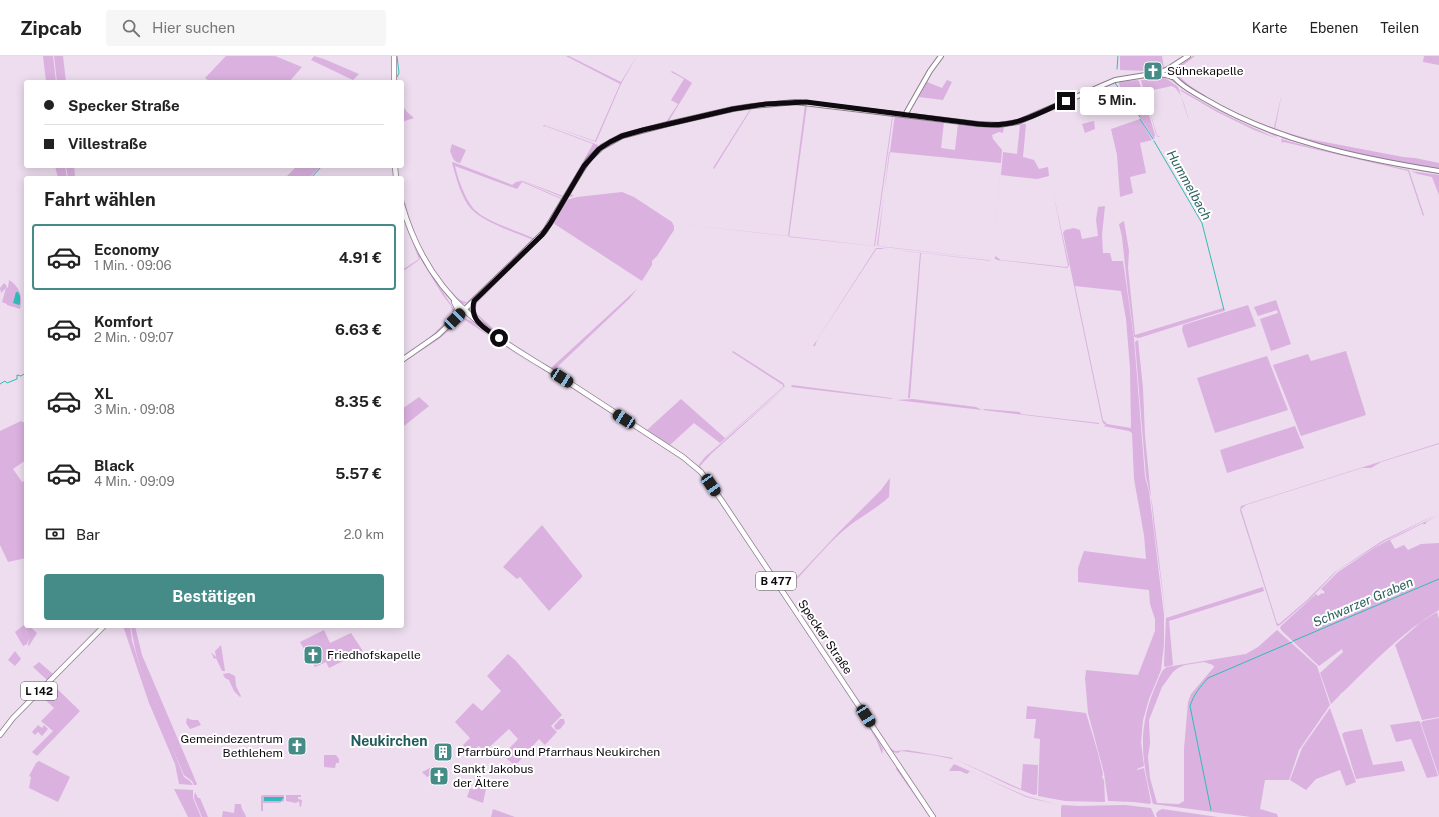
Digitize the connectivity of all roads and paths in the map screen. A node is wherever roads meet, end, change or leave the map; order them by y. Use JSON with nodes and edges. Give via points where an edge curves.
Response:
{"nodes":[{"id":1,"x":394,"y":56,"type":"edge"},
{"id":2,"x":941,"y":56,"type":"edge"},
{"id":3,"x":1188,"y":56,"type":"edge"},
{"id":4,"x":1168,"y":69,"type":"junction"},
{"id":5,"x":1156,"y":74,"type":"junction"},
{"id":6,"x":1173,"y":78,"type":"junction"},
{"id":7,"x":394,"y":80,"type":"edge"},
{"id":8,"x":905,"y":115,"type":"junction"},
{"id":9,"x":1439,"y":171,"type":"edge"},
{"id":10,"x":404,"y":211,"type":"edge"},
{"id":11,"x":449,"y":294,"type":"junction"},
{"id":12,"x":474,"y":301,"type":"junction"},
{"id":13,"x":464,"y":310,"type":"junction"},
{"id":14,"x":455,"y":319,"type":"junction"},
{"id":15,"x":476,"y":320,"type":"junction"},
{"id":16,"x":404,"y":359,"type":"edge"},
{"id":17,"x":102,"y":628,"type":"edge"},
{"id":18,"x":0,"y":735,"type":"edge"},
{"id":19,"x":933,"y":817,"type":"edge"}],
"edges":[{"from":1,"to":7,"type":"main road"},
{"from":2,"to":8,"type":"main road","via":[[930,70]]},
{"from":3,"to":4,"type":"main road"},
{"from":4,"to":5,"type":"main road"},
{"from":4,"to":6,"type":"main road"},
{"from":5,"to":6,"type":"main road"},
{"from":5,"to":8,"type":"main road","via":[[1115,80],[1031,118],[1005,125]]},
{"from":6,"to":9,"type":"main road","via":[[1219,107],[1280,134],[1348,153]]},
{"from":8,"to":12,"type":"main road","via":[[800,102],[766,104],[733,109],[622,136],[602,147],[589,159],[548,228]]},
{"from":10,"to":11,"type":"main road","name":"Specker Straße","number":"B 477","via":[[420,251]]},
{"from":11,"to":13,"type":"main road","name":"Specker Straße","number":"B 477"},
{"from":11,"to":14,"type":"main road","via":[[457,308]]},
{"from":12,"to":13,"type":"main road"},
{"from":12,"to":15,"type":"main road","via":[[472,311]]},
{"from":13,"to":14,"type":"main road"},
{"from":13,"to":15,"type":"main road","name":"Specker Straße","number":"B 477"},
{"from":14,"to":16,"type":"main road","via":[[438,335]]},
{"from":15,"to":19,"type":"main road","name":"Specker Straße","number":"B 477","via":[[511,346],[683,457],[701,472]]},
{"from":17,"to":18,"type":"main road","number":"L 142","via":[[12,718]]}]}
